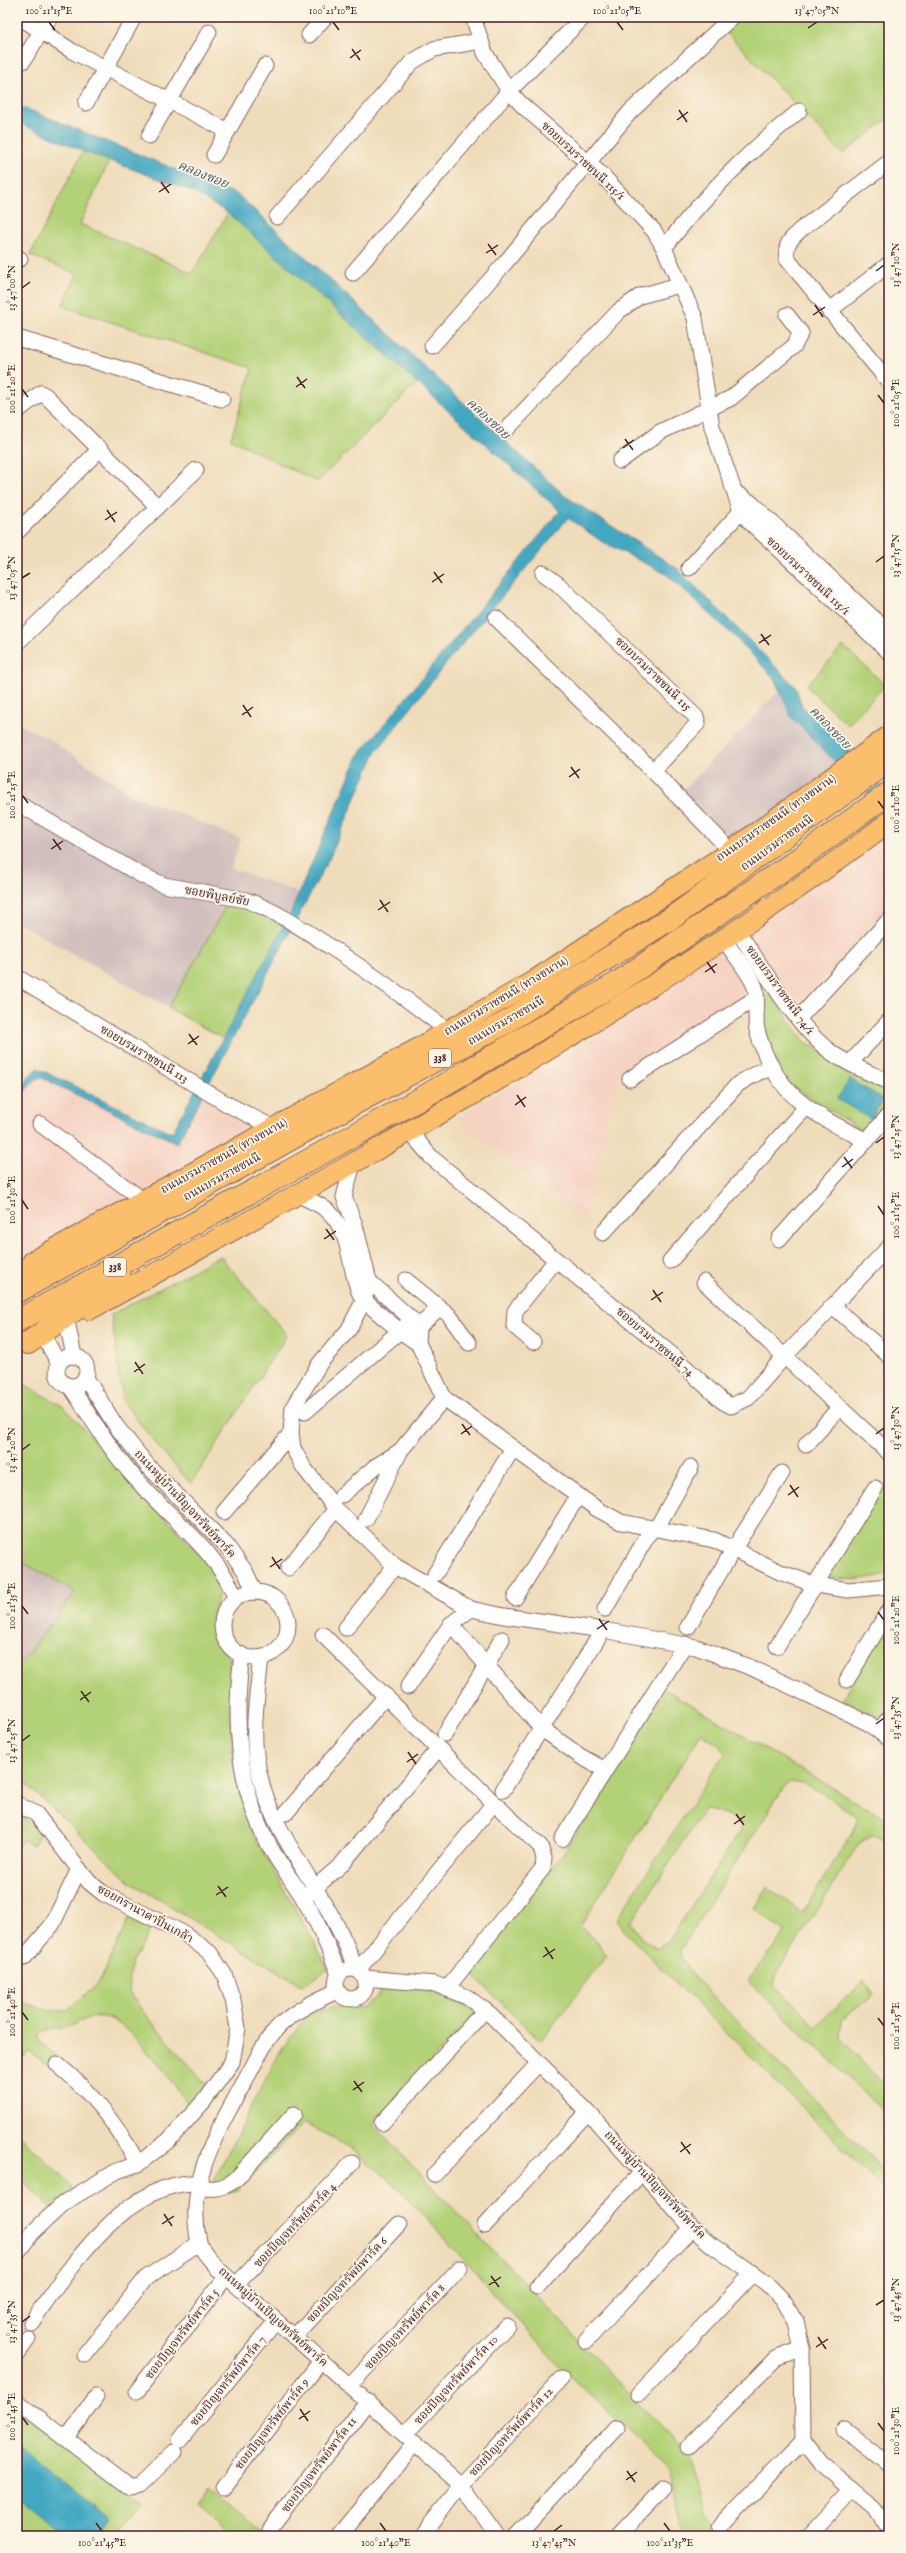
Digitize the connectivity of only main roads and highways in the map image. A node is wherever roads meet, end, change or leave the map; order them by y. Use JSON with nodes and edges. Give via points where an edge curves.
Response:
{"nodes":[{"id":1,"x":889,"y":736,"type":"edge"},
{"id":2,"x":889,"y":761,"type":"edge"},
{"id":3,"x":862,"y":769,"type":"junction"},
{"id":4,"x":888,"y":794,"type":"edge"},
{"id":5,"x":885,"y":826,"type":"edge"},
{"id":6,"x":169,"y":1207,"type":"junction"},
{"id":7,"x":213,"y":1214,"type":"junction"},
{"id":8,"x":18,"y":1268,"type":"edge"},
{"id":9,"x":17,"y":1292,"type":"edge"},
{"id":10,"x":17,"y":1321,"type":"edge"},
{"id":11,"x":29,"y":1342,"type":"edge"}],
"edges":[{"from":1,"to":3,"type":"main road","name":"ถนนบรมราชชนนี (ทางขนาน)","number":"338"},
{"from":2,"to":3,"type":"highway","name":"ถนนบรมราชชนนี","number":"338"},
{"from":3,"to":6,"type":"highway","name":"ถนนบรมราชชนนี","number":"338","via":[[845,794],[673,917],[505,1023]]},
{"from":3,"to":8,"type":"main road","name":"ถนนบรมราชชนนี (ทางขนาน)","number":"338","via":[[838,774],[731,851],[532,982],[274,1128]]},
{"from":4,"to":7,"type":"highway","name":"ถนนบรมราชชนนี","number":"338","via":[[617,983],[418,1100]]},
{"from":5,"to":11,"type":"main road","number":"338","via":[[730,934],[538,1057],[409,1132]]},
{"from":6,"to":8,"type":"highway"},
{"from":6,"to":9,"type":"highway","name":"ถนนบรมราชชนนี","number":"338"},
{"from":7,"to":10,"type":"highway","name":"ถนนบรมราชชนนี","number":"338"},
{"from":7,"to":11,"type":"highway"}]}
